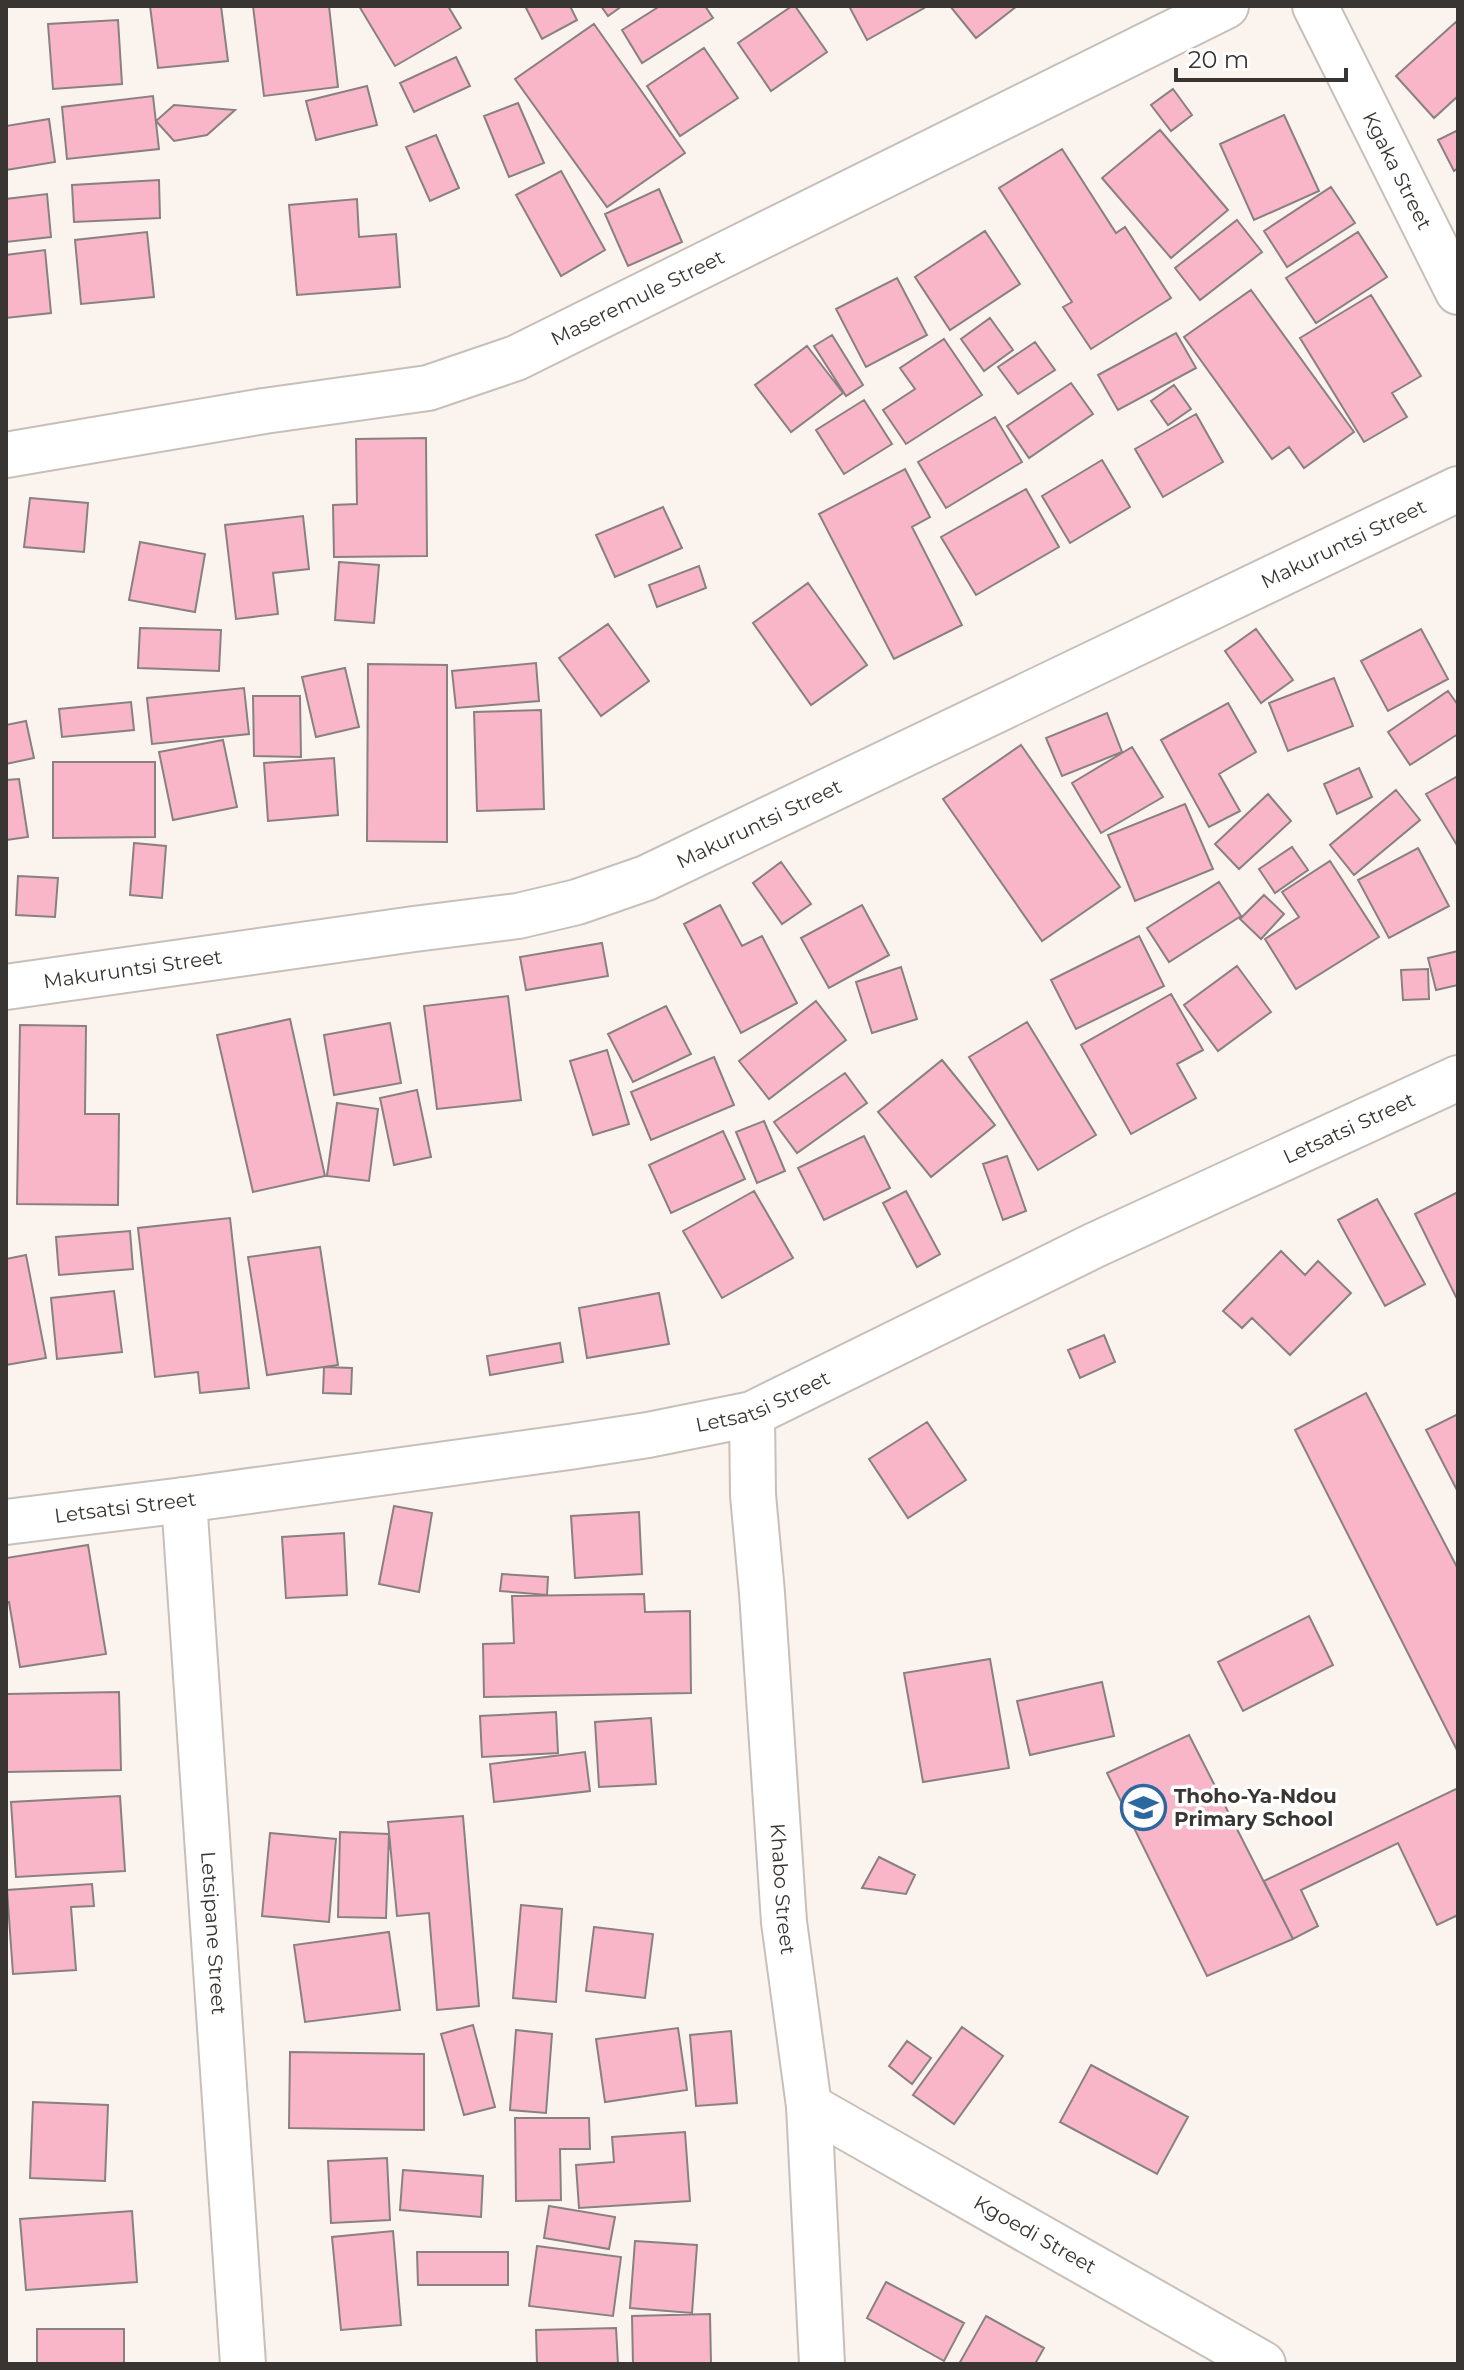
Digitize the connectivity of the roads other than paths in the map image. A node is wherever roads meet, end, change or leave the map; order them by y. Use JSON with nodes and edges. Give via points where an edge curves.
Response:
{"nodes":[{"id":1,"x":1226,"y":6,"type":"edge"},
{"id":2,"x":1315,"y":6,"type":"edge"},
{"id":3,"x":1458,"y":292,"type":"edge"},
{"id":4,"x":6,"y":455,"type":"edge"},
{"id":5,"x":1458,"y":489,"type":"edge"},
{"id":6,"x":6,"y":987,"type":"edge"},
{"id":7,"x":1458,"y":1078,"type":"edge"},
{"id":8,"x":752,"y":1414,"type":"junction"},
{"id":9,"x":184,"y":1500,"type":"junction"},
{"id":10,"x":6,"y":1522,"type":"edge"},
{"id":11,"x":809,"y":2106,"type":"junction"},
{"id":12,"x":243,"y":2364,"type":"edge"},
{"id":13,"x":822,"y":2364,"type":"edge"},
{"id":14,"x":1263,"y":2364,"type":"edge"}],
"edges":[{"from":1,"to":4,"type":"street","name":"Maseremule Street","via":[[473,375],[428,388]]},
{"from":2,"to":3,"type":"street","name":"Kgaka Street"},
{"from":5,"to":6,"type":"street","name":"Makuruntsi Street","via":[[646,878],[577,902],[518,916]]},
{"from":7,"to":8,"type":"street","name":"Letsatsi Street","via":[[1095,1245]]},
{"from":8,"to":9,"type":"street","name":"Letsatsi Street","via":[[648,1435]]},
{"from":8,"to":11,"type":"street","name":"Khabo Street","via":[[753,1495],[784,1922]]},
{"from":9,"to":10,"type":"street","name":"Letsatsi Street"},
{"from":9,"to":12,"type":"street","name":"Letsipane Street"},
{"from":11,"to":13,"type":"street","name":"Khabo Street"},
{"from":11,"to":14,"type":"street","name":"Kgoedi Street"}]}
